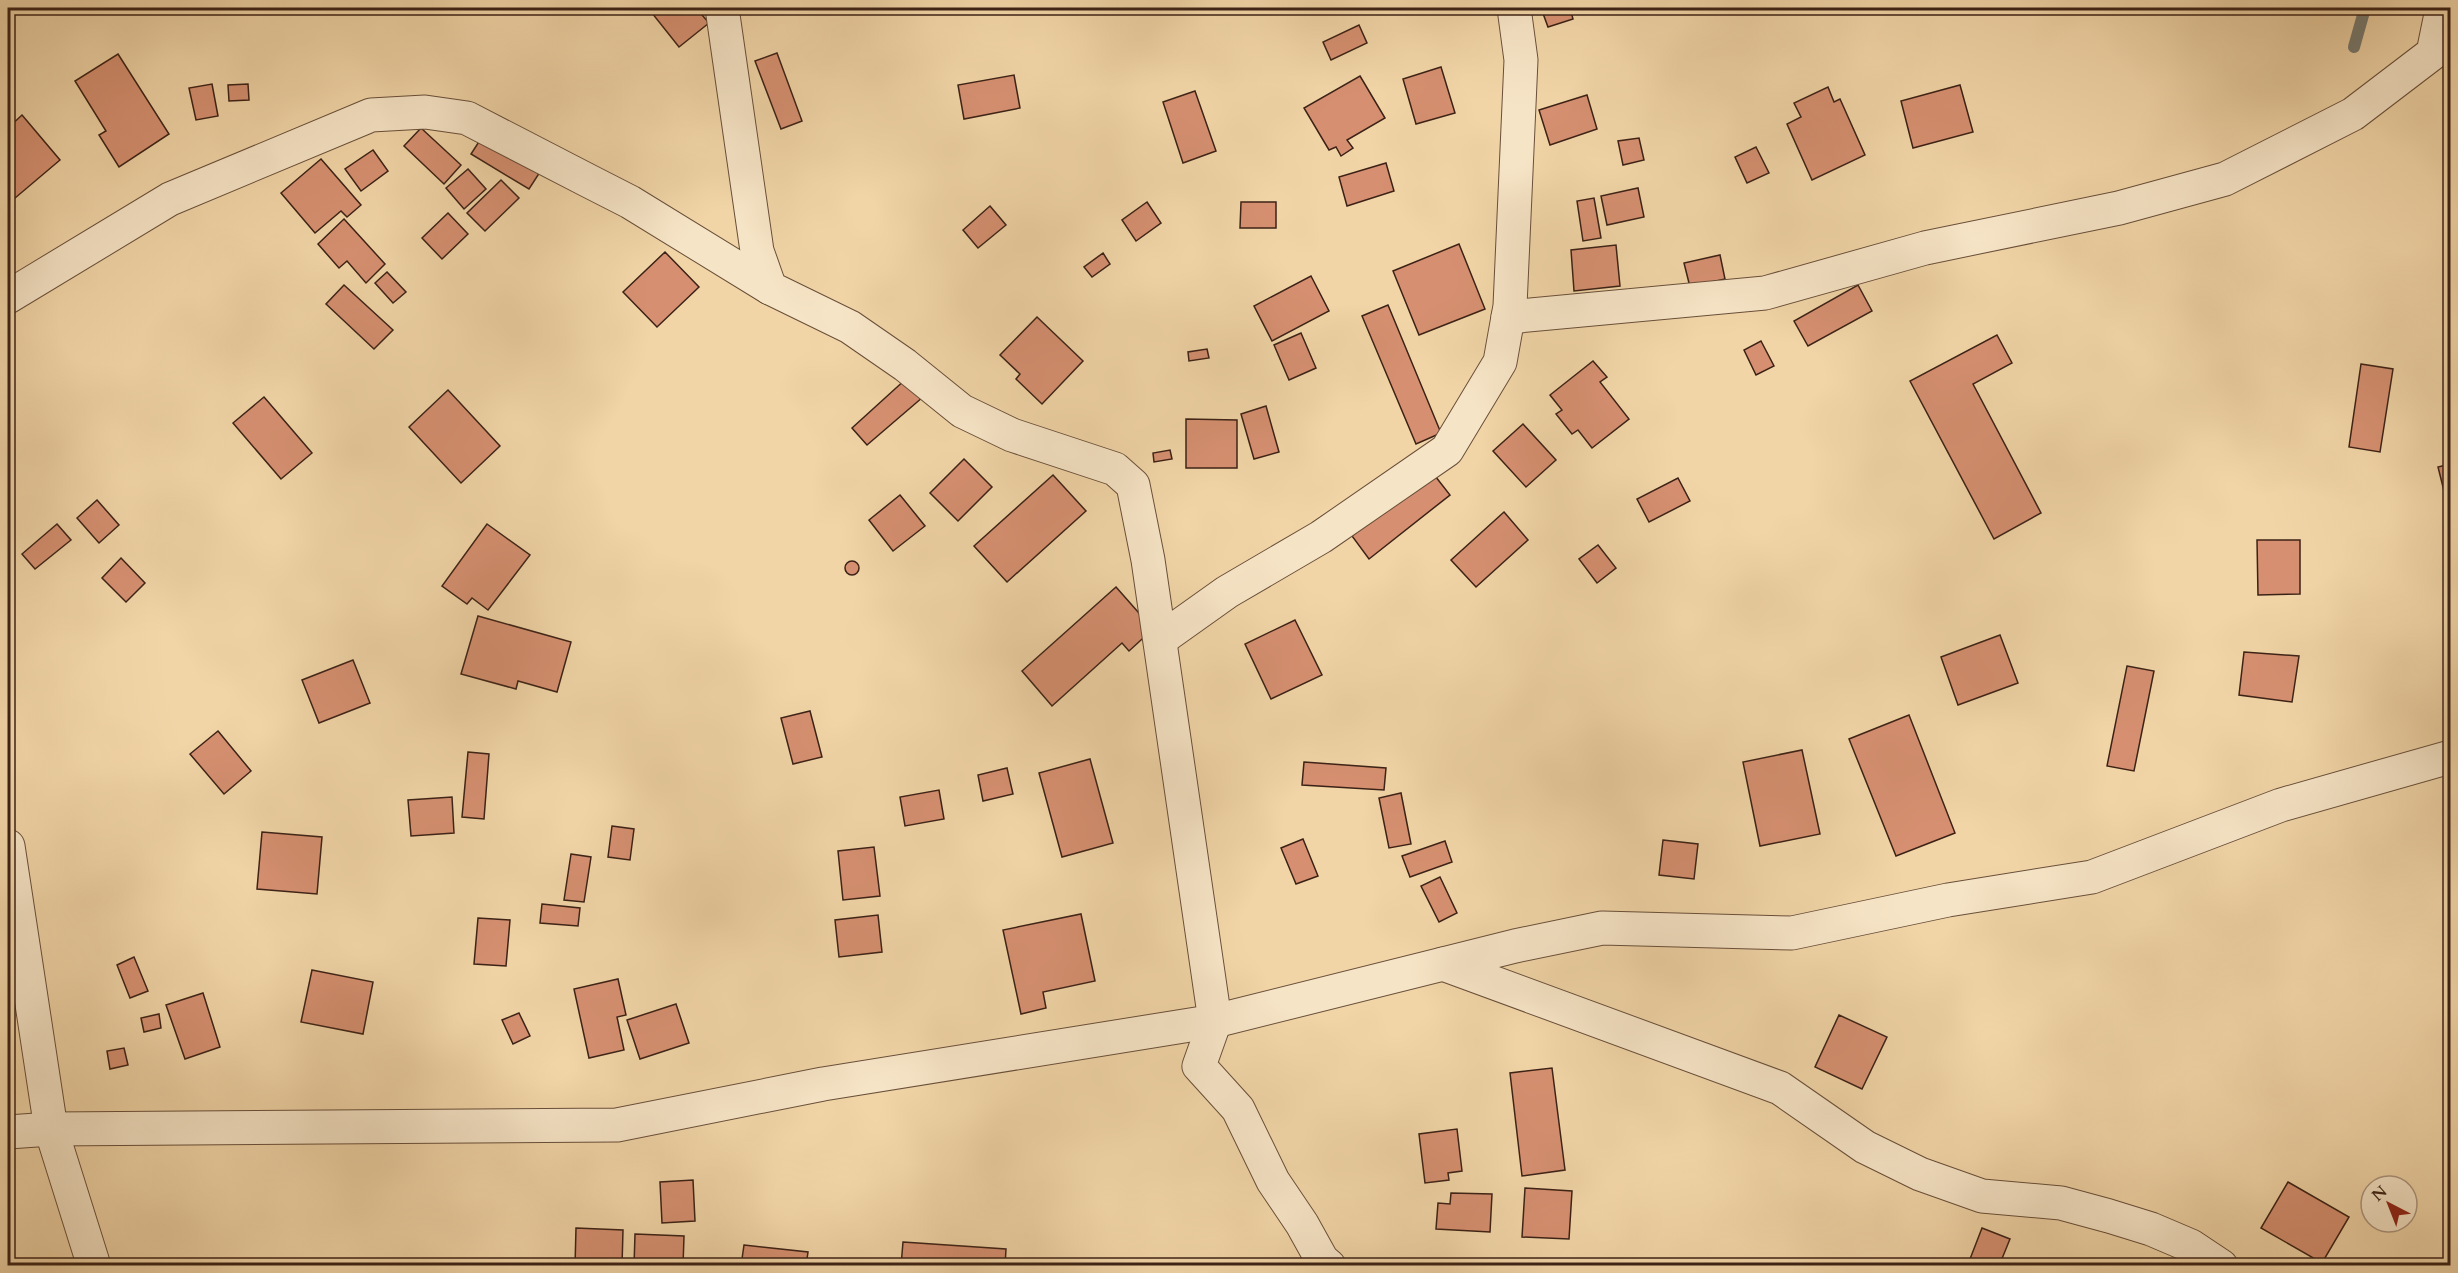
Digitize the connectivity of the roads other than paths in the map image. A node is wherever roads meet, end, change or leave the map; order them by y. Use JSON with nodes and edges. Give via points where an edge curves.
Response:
{"nodes":[{"id":1,"x":722,"y":8,"type":"edge"},
{"id":2,"x":1514,"y":8,"type":"edge"},
{"id":3,"x":2440,"y":8,"type":"edge"},
{"id":4,"x":770,"y":288,"type":"junction"},
{"id":5,"x":8,"y":297,"type":"edge"},
{"id":6,"x":1508,"y":317,"type":"junction"},
{"id":7,"x":1160,"y":637,"type":"junction"},
{"id":8,"x":2451,"y":757,"type":"edge"},
{"id":9,"x":8,"y":846,"type":"edge"},
{"id":10,"x":1443,"y":964,"type":"junction"},
{"id":11,"x":1215,"y":1021,"type":"junction"},
{"id":12,"x":51,"y":1129,"type":"junction"},
{"id":13,"x":8,"y":1132,"type":"edge"},
{"id":14,"x":94,"y":1266,"type":"edge"},
{"id":15,"x":1329,"y":1266,"type":"edge"},
{"id":16,"x":2221,"y":1266,"type":"edge"}],
"edges":[{"from":1,"to":4,"type":"street","via":[[757,251]]},
{"from":2,"to":6,"type":"street","via":[[1521,60]]},
{"from":3,"to":6,"type":"street","via":[[2433,53],[2353,114],[2225,179],[2119,208],[1925,248],[1765,293]]},
{"from":4,"to":5,"type":"street","via":[[585,178],[467,118],[425,112],[371,115],[170,199]]},
{"from":4,"to":7,"type":"street","via":[[850,327],[962,411],[1012,435],[1115,469],[1133,485]]},
{"from":6,"to":7,"type":"street","via":[[1500,362],[1447,450],[1321,537]]},
{"from":7,"to":11,"type":"street"},
{"from":8,"to":10,"type":"street","via":[[2281,805],[2092,877],[1948,900],[1792,933],[1602,928]]},
{"from":9,"to":12,"type":"street"},
{"from":10,"to":11,"type":"street"},
{"from":10,"to":16,"type":"street","via":[[1780,1088],[1865,1147],[1920,1174],[1982,1196],[2061,1203],[2109,1216],[2190,1246]]},
{"from":11,"to":12,"type":"street","via":[[824,1084],[617,1125]]},
{"from":11,"to":15,"type":"street","via":[[1199,1066],[1238,1109],[1273,1181]]},
{"from":12,"to":13,"type":"street"},
{"from":12,"to":14,"type":"street"}]}
